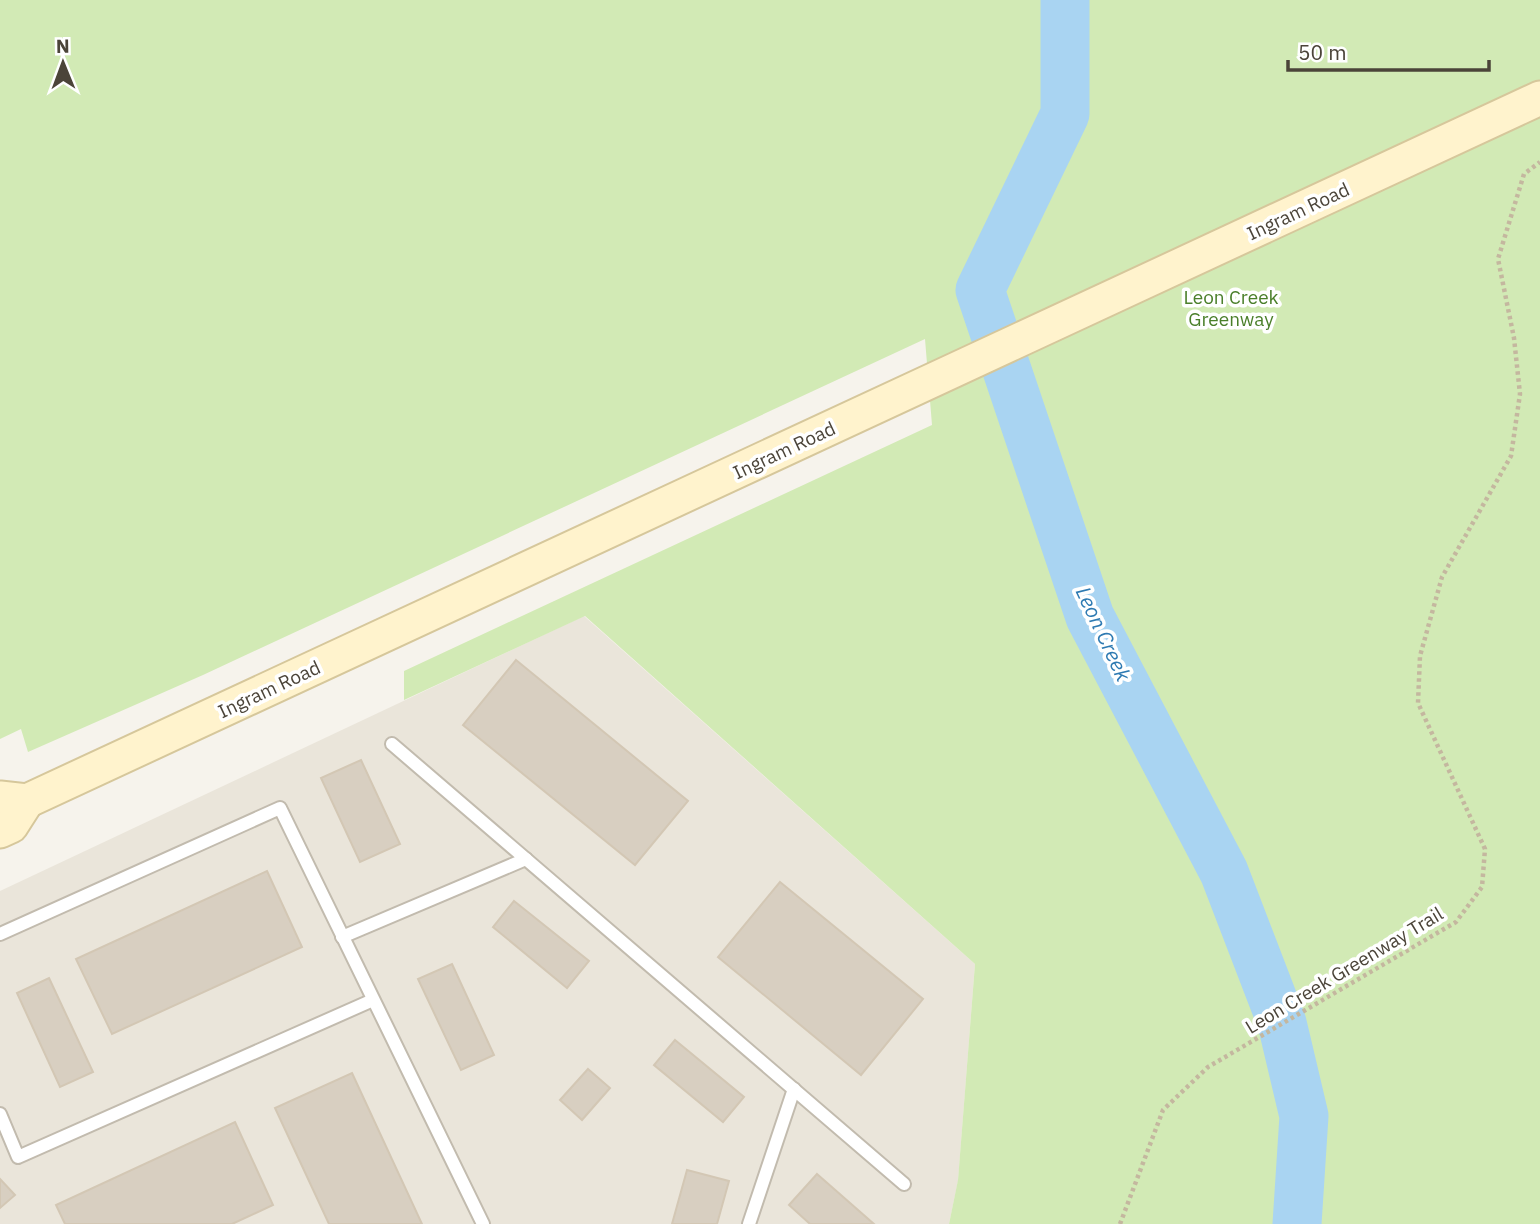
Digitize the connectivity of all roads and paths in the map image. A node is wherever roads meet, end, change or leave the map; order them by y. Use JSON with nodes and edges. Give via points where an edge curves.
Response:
{"nodes":[{"id":1,"x":1540,"y":98,"type":"edge"},
{"id":2,"x":1540,"y":162,"type":"edge"},
{"id":3,"x":392,"y":744,"type":"dead end"},
{"id":4,"x":13,"y":800,"type":"edge"},
{"id":5,"x":0,"y":831,"type":"edge"},
{"id":6,"x":526,"y":859,"type":"junction"},
{"id":7,"x":0,"y":934,"type":"edge"},
{"id":8,"x":342,"y":937,"type":"junction"},
{"id":9,"x":373,"y":1000,"type":"junction"},
{"id":10,"x":794,"y":1089,"type":"junction"},
{"id":11,"x":0,"y":1114,"type":"edge"},
{"id":12,"x":904,"y":1184,"type":"dead end"},
{"id":13,"x":483,"y":1224,"type":"edge"},
{"id":14,"x":749,"y":1224,"type":"edge"},
{"id":15,"x":1120,"y":1224,"type":"edge"}],
"edges":[{"from":1,"to":4,"type":"street","name":"Ingram Road","via":[[387,635]]},
{"from":2,"to":15,"type":"path","name":"Leon Creek Greenway Trail","via":[[1524,174],[1498,259],[1520,394],[1511,456],[1442,578],[1420,656],[1418,703],[1485,849],[1482,887],[1456,922],[1208,1067],[1163,1110]]},
{"from":3,"to":6,"type":"lane"},
{"from":4,"to":5,"type":"street","name":"Ingram Road","via":[[11,826]]},
{"from":6,"to":8,"type":"lane"},
{"from":6,"to":10,"type":"lane"},
{"from":7,"to":8,"type":"lane","via":[[280,808]]},
{"from":8,"to":9,"type":"lane"},
{"from":9,"to":11,"type":"lane","via":[[18,1157]]},
{"from":9,"to":13,"type":"lane"},
{"from":10,"to":12,"type":"lane"},
{"from":10,"to":14,"type":"lane"}]}
